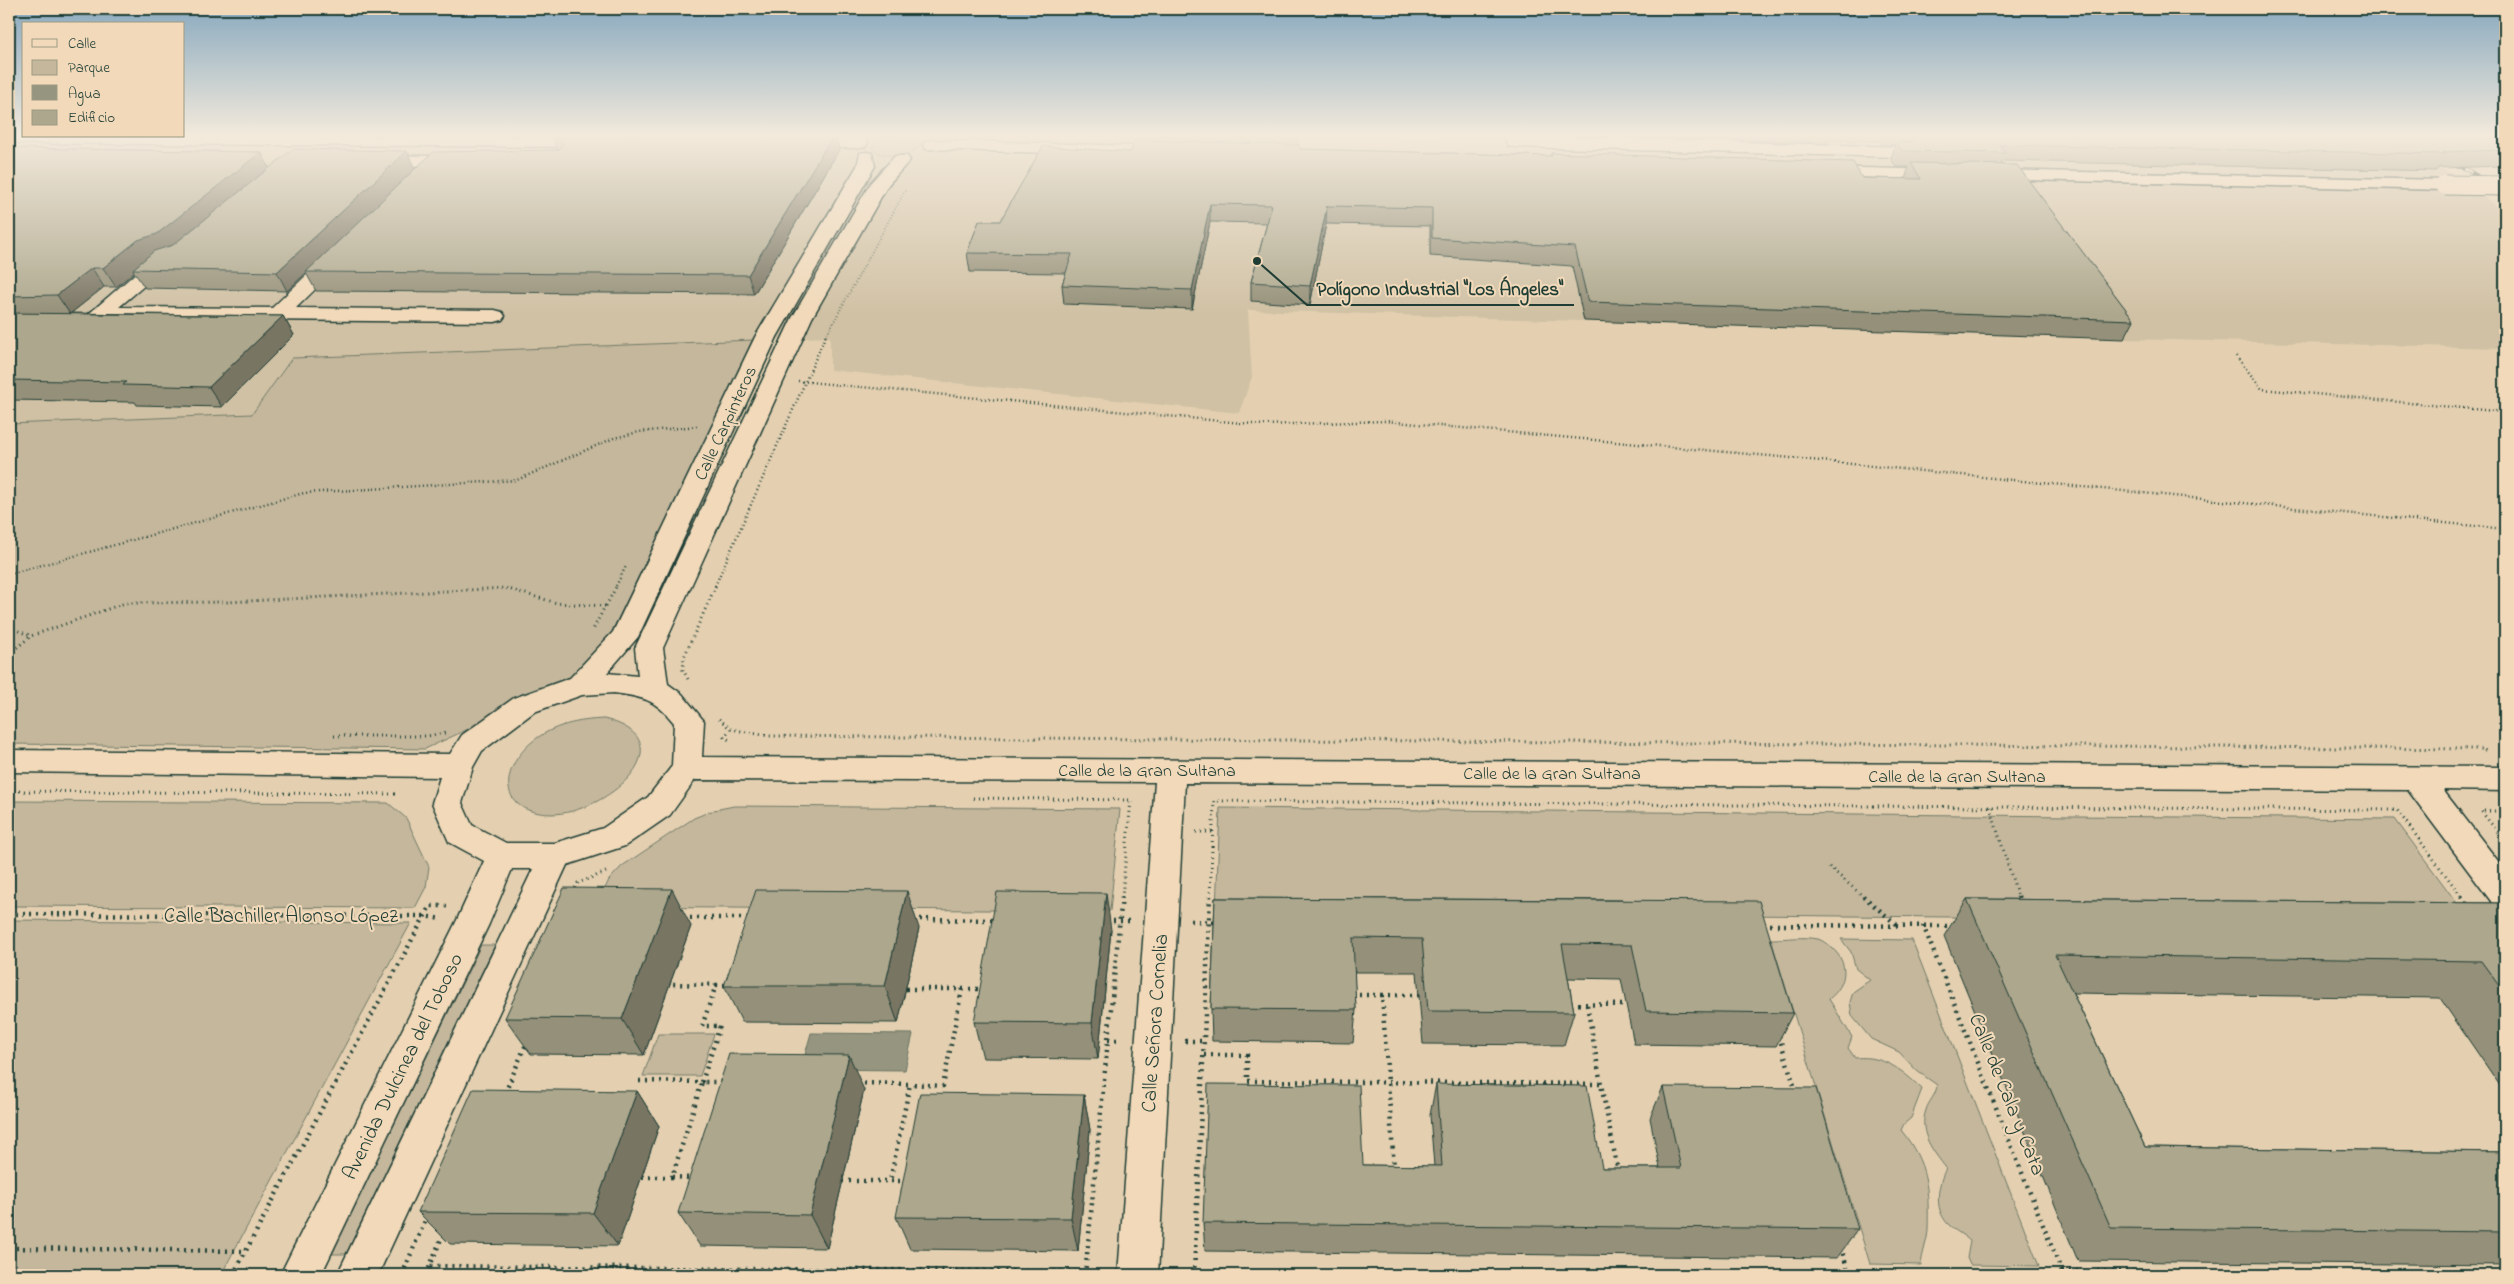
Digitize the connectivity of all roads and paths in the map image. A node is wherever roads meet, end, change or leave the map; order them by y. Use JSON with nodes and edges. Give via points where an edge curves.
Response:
{"nodes":[{"id":1,"x":849,"y":195,"type":"edge"},
{"id":2,"x":873,"y":195,"type":"edge"},
{"id":3,"x":903,"y":195,"type":"edge"},
{"id":4,"x":353,"y":241,"type":"edge"},
{"id":5,"x":184,"y":251,"type":"edge"},
{"id":6,"x":100,"y":313,"type":"junction"},
{"id":7,"x":278,"y":314,"type":"junction"},
{"id":8,"x":496,"y":316,"type":"dead end"},
{"id":9,"x":79,"y":323,"type":"edge"},
{"id":10,"x":2236,"y":356,"type":"dead end"},
{"id":11,"x":774,"y":381,"type":"junction"},
{"id":12,"x":806,"y":381,"type":"junction"},
{"id":13,"x":2505,"y":412,"type":"edge"},
{"id":14,"x":698,"y":426,"type":"dead end"},
{"id":15,"x":2505,"y":529,"type":"edge"},
{"id":16,"x":9,"y":574,"type":"edge"},
{"id":17,"x":605,"y":606,"type":"dead end"},
{"id":18,"x":9,"y":627,"type":"edge"},
{"id":19,"x":31,"y":636,"type":"junction"},
{"id":20,"x":688,"y":649,"type":"dead end"},
{"id":21,"x":9,"y":654,"type":"edge"},
{"id":22,"x":580,"y":685,"type":"junction"},
{"id":23,"x":654,"y":689,"type":"junction"},
{"id":24,"x":731,"y":729,"type":"dead end"},
{"id":25,"x":786,"y":736,"type":"junction"},
{"id":26,"x":9,"y":761,"type":"edge"},
{"id":27,"x":458,"y":766,"type":"junction"},
{"id":28,"x":687,"y":768,"type":"junction"},
{"id":29,"x":2498,"y":768,"type":"edge"},
{"id":30,"x":775,"y":769,"type":"junction"},
{"id":31,"x":1172,"y":770,"type":"junction"},
{"id":32,"x":2417,"y":779,"type":"junction"},
{"id":33,"x":9,"y":791,"type":"edge"},
{"id":34,"x":397,"y":794,"type":"dead end"},
{"id":35,"x":970,"y":798,"type":"dead end"},
{"id":36,"x":1990,"y":807,"type":"junction"},
{"id":37,"x":2505,"y":811,"type":"edge"},
{"id":38,"x":2505,"y":841,"type":"edge"},
{"id":39,"x":502,"y":856,"type":"junction"},
{"id":40,"x":556,"y":856,"type":"junction"},
{"id":41,"x":1828,"y":867,"type":"dead end"},
{"id":42,"x":606,"y":872,"type":"dead end"},
{"id":43,"x":572,"y":891,"type":"edge"},
{"id":44,"x":2505,"y":894,"type":"edge"},
{"id":45,"x":430,"y":906,"type":"dead end"},
{"id":46,"x":2022,"y":909,"type":"edge"},
{"id":47,"x":2472,"y":910,"type":"edge"},
{"id":48,"x":9,"y":914,"type":"edge"},
{"id":49,"x":424,"y":916,"type":"junction"},
{"id":50,"x":681,"y":918,"type":"dead end"},
{"id":51,"x":760,"y":918,"type":"edge"},
{"id":52,"x":910,"y":919,"type":"dead end"},
{"id":53,"x":1000,"y":920,"type":"edge"},
{"id":54,"x":1100,"y":920,"type":"edge"},
{"id":55,"x":1120,"y":921,"type":"junction"},
{"id":56,"x":1161,"y":921,"type":"junction"},
{"id":57,"x":1209,"y":922,"type":"junction"},
{"id":58,"x":1219,"y":922,"type":"edge"},
{"id":59,"x":472,"y":924,"type":"junction"},
{"id":60,"x":1756,"y":925,"type":"edge"},
{"id":61,"x":1897,"y":925,"type":"junction"},
{"id":62,"x":1923,"y":925,"type":"junction"},
{"id":63,"x":1961,"y":926,"type":"dead end"},
{"id":64,"x":670,"y":984,"type":"dead end"},
{"id":65,"x":716,"y":985,"type":"junction"},
{"id":66,"x":735,"y":985,"type":"edge"},
{"id":67,"x":906,"y":989,"type":"dead end"},
{"id":68,"x":962,"y":989,"type":"junction"},
{"id":69,"x":987,"y":990,"type":"edge"},
{"id":70,"x":1351,"y":995,"type":"edge"},
{"id":71,"x":1382,"y":995,"type":"junction"},
{"id":72,"x":1419,"y":995,"type":"dead end"},
{"id":73,"x":1567,"y":1004,"type":"edge"},
{"id":74,"x":1586,"y":1005,"type":"junction"},
{"id":75,"x":1626,"y":1005,"type":"dead end"},
{"id":76,"x":1777,"y":1029,"type":"edge"},
{"id":77,"x":529,"y":1036,"type":"edge"},
{"id":78,"x":1204,"y":1055,"type":"junction"},
{"id":79,"x":639,"y":1081,"type":"dead end"},
{"id":80,"x":702,"y":1082,"type":"junction"},
{"id":81,"x":732,"y":1082,"type":"edge"},
{"id":82,"x":1388,"y":1082,"type":"junction"},
{"id":83,"x":851,"y":1083,"type":"dead end"},
{"id":84,"x":910,"y":1084,"type":"junction"},
{"id":85,"x":1601,"y":1084,"type":"junction"},
{"id":86,"x":1797,"y":1096,"type":"edge"},
{"id":87,"x":501,"y":1101,"type":"edge"},
{"id":88,"x":1394,"y":1176,"type":"edge"},
{"id":89,"x":642,"y":1177,"type":"dead end"},
{"id":90,"x":672,"y":1177,"type":"junction"},
{"id":91,"x":701,"y":1178,"type":"edge"},
{"id":92,"x":1619,"y":1180,"type":"edge"},
{"id":93,"x":842,"y":1181,"type":"dead end"},
{"id":94,"x":890,"y":1181,"type":"junction"},
{"id":95,"x":914,"y":1181,"type":"edge"},
{"id":96,"x":446,"y":1229,"type":"edge"},
{"id":97,"x":1838,"y":1237,"type":"edge"},
{"id":98,"x":9,"y":1248,"type":"edge"},
{"id":99,"x":246,"y":1251,"type":"junction"},
{"id":100,"x":430,"y":1266,"type":"junction"},
{"id":101,"x":2063,"y":1273,"type":"edge"},
{"id":102,"x":1085,"y":1274,"type":"edge"},
{"id":103,"x":233,"y":1275,"type":"edge"},
{"id":104,"x":300,"y":1275,"type":"edge"},
{"id":105,"x":357,"y":1275,"type":"edge"},
{"id":106,"x":426,"y":1275,"type":"edge"},
{"id":107,"x":1138,"y":1275,"type":"edge"},
{"id":108,"x":1194,"y":1275,"type":"edge"},
{"id":109,"x":1849,"y":1275,"type":"edge"},
{"id":110,"x":2474,"y":1275,"type":"edge"}],
"edges":[{"from":1,"to":22,"type":"street","name":"Calle Carpinteros","via":[[766,337],[624,636]]},
{"from":2,"to":11,"type":"street","name":"Calle Carpinteros","via":[[802,318]]},
{"from":3,"to":12,"type":"path","via":[[829,329]]},
{"from":4,"to":7,"type":"street"},
{"from":5,"to":6,"type":"street","via":[[176,258],[158,264]]},
{"from":6,"to":7,"type":"street"},
{"from":6,"to":9,"type":"street","via":[[89,322]]},
{"from":7,"to":8,"type":"street"},
{"from":10,"to":13,"type":"path","via":[[2262,389]]},
{"from":11,"to":12,"type":"path"},
{"from":11,"to":23,"type":"street","name":"Calle Carpinteros","via":[[649,648]]},
{"from":12,"to":15,"type":"path","via":[[1263,425],[1385,421]]},
{"from":12,"to":20,"type":"path"},
{"from":14,"to":16,"type":"path","via":[[614,438],[517,480],[304,493]]},
{"from":17,"to":19,"type":"path","via":[[557,603],[505,588],[226,602],[124,603]]},
{"from":18,"to":19,"type":"path"},
{"from":19,"to":21,"type":"path"},
{"from":22,"to":23,"type":"street","via":[[614,682]]},
{"from":22,"to":27,"type":"street","via":[[524,705],[472,743]]},
{"from":23,"to":28,"type":"street","via":[[672,700],[690,721]]},
{"from":24,"to":25,"type":"path"},
{"from":25,"to":29,"type":"path","via":[[2483,749]]},
{"from":25,"to":30,"type":"path"},
{"from":26,"to":27,"type":"street"},
{"from":27,"to":39,"type":"street","via":[[447,803],[460,833]]},
{"from":28,"to":30,"type":"street","name":"Calle de la Gran Sultana"},
{"from":28,"to":40,"type":"street","via":[[658,806],[614,837]]},
{"from":29,"to":32,"type":"street","name":"Calle de la Gran Sultana"},
{"from":30,"to":31,"type":"street","name":"Calle de la Gran Sultana"},
{"from":31,"to":32,"type":"street","name":"Calle de la Gran Sultana"},
{"from":31,"to":56,"type":"street","name":"Calle Señora Cornelia"},
{"from":32,"to":44,"type":"street"},
{"from":33,"to":34,"type":"path"},
{"from":35,"to":55,"type":"path","via":[[1131,800]]},
{"from":36,"to":46,"type":"path"},
{"from":36,"to":47,"type":"path","via":[[2398,810]]},
{"from":36,"to":57,"type":"path","via":[[1214,801]]},
{"from":37,"to":38,"type":"path","via":[[2481,811]]},
{"from":39,"to":40,"type":"street"},
{"from":39,"to":59,"type":"street","name":"Avenida Dulcinea del Toboso"},
{"from":40,"to":105,"type":"street"},
{"from":41,"to":61,"type":"path"},
{"from":42,"to":43,"type":"path","via":[[578,883]]},
{"from":45,"to":49,"type":"path"},
{"from":48,"to":49,"type":"path","name":"Calle Bachiller Alonso López"},
{"from":49,"to":59,"type":"path","name":"Calle Bachiller Alonso López"},
{"from":49,"to":99,"type":"path"},
{"from":50,"to":51,"type":"path"},
{"from":52,"to":53,"type":"path"},
{"from":54,"to":55,"type":"path"},
{"from":55,"to":56,"type":"path"},
{"from":55,"to":102,"type":"path"},
{"from":56,"to":57,"type":"path"},
{"from":56,"to":107,"type":"street","name":"Calle Señora Cornelia"},
{"from":57,"to":58,"type":"path"},
{"from":57,"to":78,"type":"path"},
{"from":59,"to":104,"type":"street","name":"Avenida Dulcinea del Toboso"},
{"from":60,"to":61,"type":"path"},
{"from":61,"to":62,"type":"path"},
{"from":62,"to":63,"type":"path"},
{"from":62,"to":101,"type":"path","name":"Calle de Cala y Cata"},
{"from":64,"to":65,"type":"path"},
{"from":65,"to":66,"type":"path"},
{"from":65,"to":80,"type":"path","via":[[702,1026],[720,1026]]},
{"from":67,"to":68,"type":"path"},
{"from":68,"to":69,"type":"path"},
{"from":68,"to":84,"type":"path","via":[[943,1086]]},
{"from":70,"to":71,"type":"path"},
{"from":71,"to":72,"type":"path"},
{"from":71,"to":82,"type":"path"},
{"from":73,"to":74,"type":"path"},
{"from":74,"to":75,"type":"path"},
{"from":74,"to":85,"type":"path"},
{"from":76,"to":86,"type":"path"},
{"from":77,"to":87,"type":"path"},
{"from":78,"to":82,"type":"path","via":[[1248,1055],[1247,1081]]},
{"from":78,"to":108,"type":"path"},
{"from":79,"to":80,"type":"path"},
{"from":80,"to":81,"type":"path"},
{"from":80,"to":90,"type":"path"},
{"from":82,"to":85,"type":"path"},
{"from":82,"to":88,"type":"path"},
{"from":83,"to":84,"type":"path"},
{"from":84,"to":94,"type":"path"},
{"from":85,"to":92,"type":"path"},
{"from":89,"to":90,"type":"path"},
{"from":90,"to":91,"type":"path"},
{"from":93,"to":94,"type":"path"},
{"from":94,"to":95,"type":"path"},
{"from":96,"to":100,"type":"path"},
{"from":97,"to":109,"type":"path"},
{"from":98,"to":99,"type":"path"},
{"from":99,"to":103,"type":"path"},
{"from":100,"to":102,"type":"path"},
{"from":100,"to":106,"type":"path"},
{"from":101,"to":110,"type":"path"}]}
